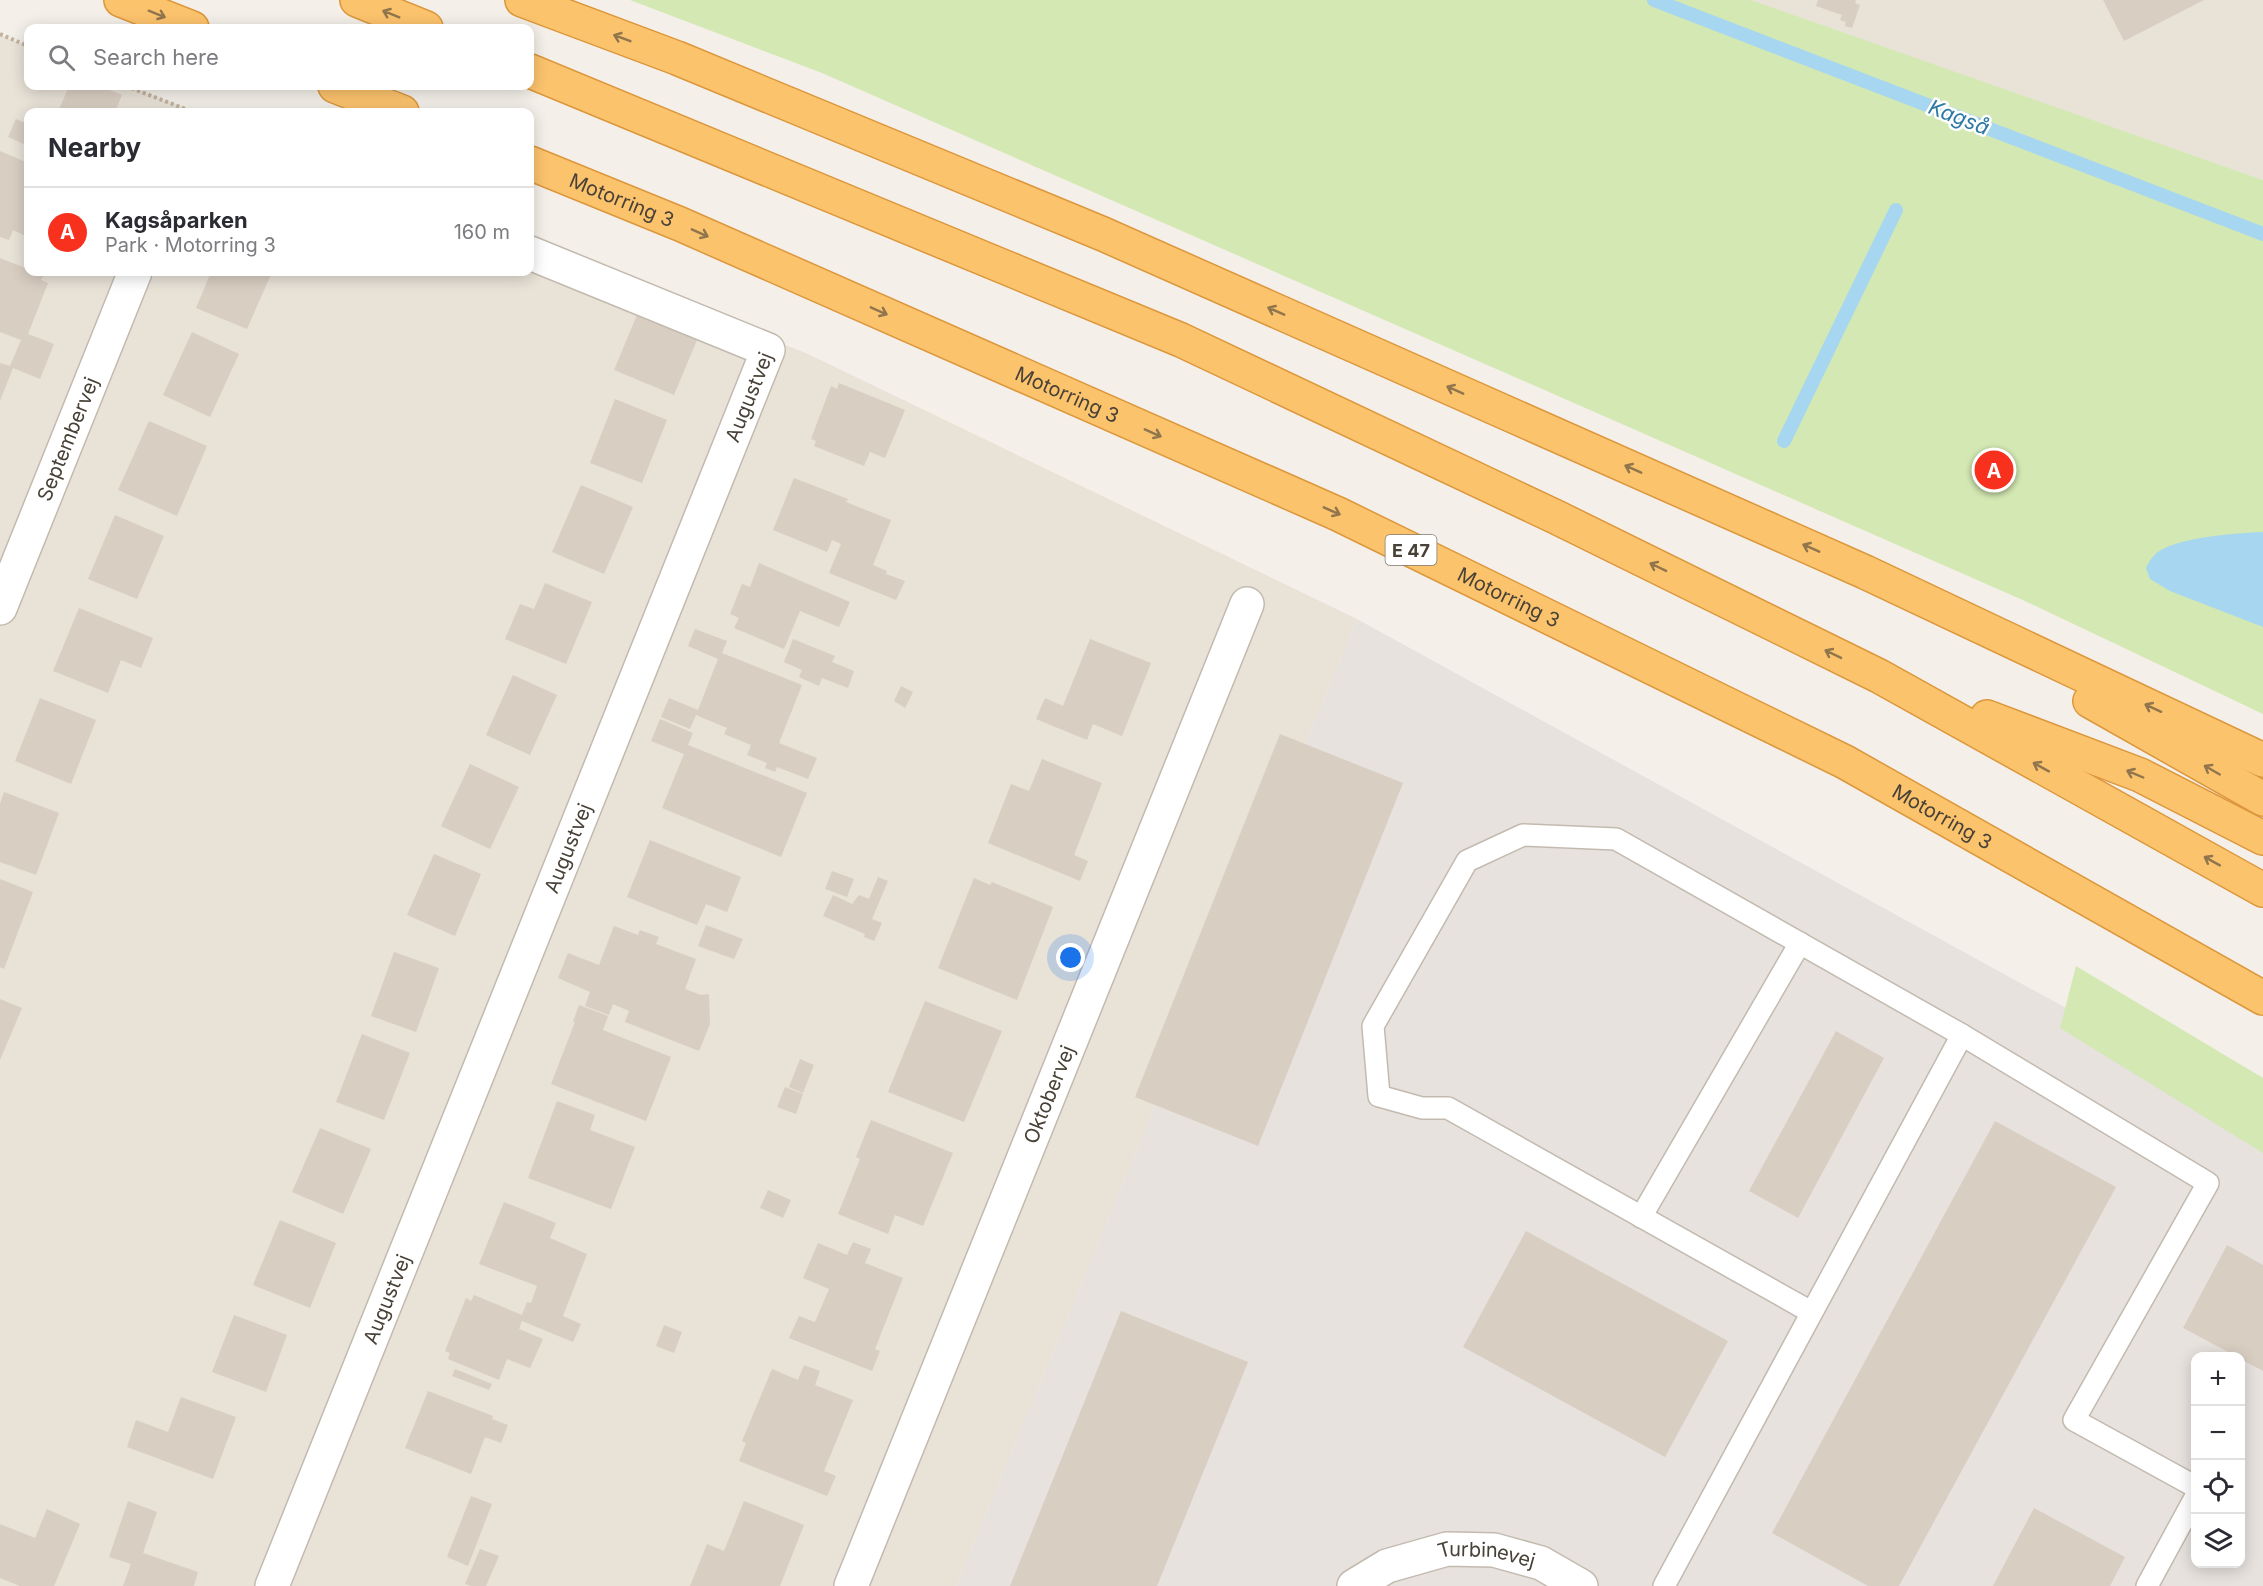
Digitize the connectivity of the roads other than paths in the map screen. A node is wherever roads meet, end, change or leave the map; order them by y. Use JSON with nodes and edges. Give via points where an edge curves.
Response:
{"nodes":[{"id":1,"x":121,"y":0,"type":"edge"},
{"id":2,"x":357,"y":0,"type":"edge"},
{"id":3,"x":522,"y":0,"type":"edge"},
{"id":4,"x":182,"y":24,"type":"edge"},
{"id":5,"x":416,"y":24,"type":"edge"},
{"id":6,"x":534,"y":73,"type":"edge"},
{"id":7,"x":345,"y":90,"type":"edge"},
{"id":8,"x":392,"y":108,"type":"edge"},
{"id":9,"x":534,"y":165,"type":"edge"},
{"id":10,"x":534,"y":255,"type":"edge"},
{"id":11,"x":133,"y":276,"type":"edge"},
{"id":12,"x":1865,"y":572,"type":"junction"},
{"id":13,"x":1247,"y":604,"type":"dead end"},
{"id":14,"x":0,"y":608,"type":"edge"},
{"id":15,"x":1879,"y":676,"type":"junction"},
{"id":16,"x":2263,"y":760,"type":"edge"},
{"id":17,"x":2263,"y":799,"type":"edge"},
{"id":18,"x":2263,"y":838,"type":"edge"},
{"id":19,"x":2263,"y":890,"type":"edge"},
{"id":20,"x":1800,"y":943,"type":"junction"},
{"id":21,"x":2263,"y":998,"type":"edge"},
{"id":22,"x":1962,"y":1035,"type":"junction"},
{"id":23,"x":1641,"y":1216,"type":"junction"},
{"id":24,"x":1811,"y":1312,"type":"junction"},
{"id":25,"x":2191,"y":1484,"type":"edge"},
{"id":26,"x":2191,"y":1505,"type":"edge"},
{"id":27,"x":272,"y":1586,"type":"edge"},
{"id":28,"x":851,"y":1586,"type":"edge"},
{"id":29,"x":1354,"y":1586,"type":"edge"},
{"id":30,"x":1581,"y":1586,"type":"edge"},
{"id":31,"x":1664,"y":1586,"type":"edge"},
{"id":32,"x":2147,"y":1586,"type":"edge"}],
"edges":[{"from":1,"to":4,"type":"highway","one_way":true},
{"from":5,"to":2,"type":"highway","one_way":true},
{"from":12,"to":3,"type":"highway","one_way":true,"via":[[1103,234],[677,58]]},
{"from":15,"to":6,"type":"highway","one_way":true,"via":[[1556,517],[1181,340]]},
{"from":7,"to":8,"type":"highway"},
{"from":9,"to":21,"type":"highway","name":"Motorring 3","number":"E 47","one_way":true,"via":[[680,224],[1338,514],[1845,762]]},
{"from":10,"to":27,"type":"street","name":"Augustvej","via":[[768,350]]},
{"from":11,"to":14,"type":"street","name":"Septembervej"},
{"from":16,"to":12,"type":"highway","one_way":true},
{"from":17,"to":12,"type":"highway","one_way":true},
{"from":13,"to":28,"type":"street","name":"Oktobervej"},
{"from":18,"to":15,"type":"highway","one_way":true,"via":[[2140,775]]},
{"from":19,"to":15,"type":"highway","one_way":true},
{"from":20,"to":22,"type":"lane"},
{"from":20,"to":23,"type":"lane"},
{"from":20,"to":23,"type":"lane","via":[[1616,839],[1523,835],[1467,861],[1373,1026],[1379,1096],[1422,1108],[1448,1108]]},
{"from":22,"to":24,"type":"lane"},
{"from":22,"to":25,"type":"lane","via":[[2208,1183],[2074,1420]]},
{"from":23,"to":24,"type":"lane"},
{"from":24,"to":31,"type":"lane"},
{"from":26,"to":32,"type":"lane"},
{"from":29,"to":30,"type":"street","name":"Turbinevej","via":[[1387,1566],[1447,1549],[1494,1550],[1541,1563]]}]}
